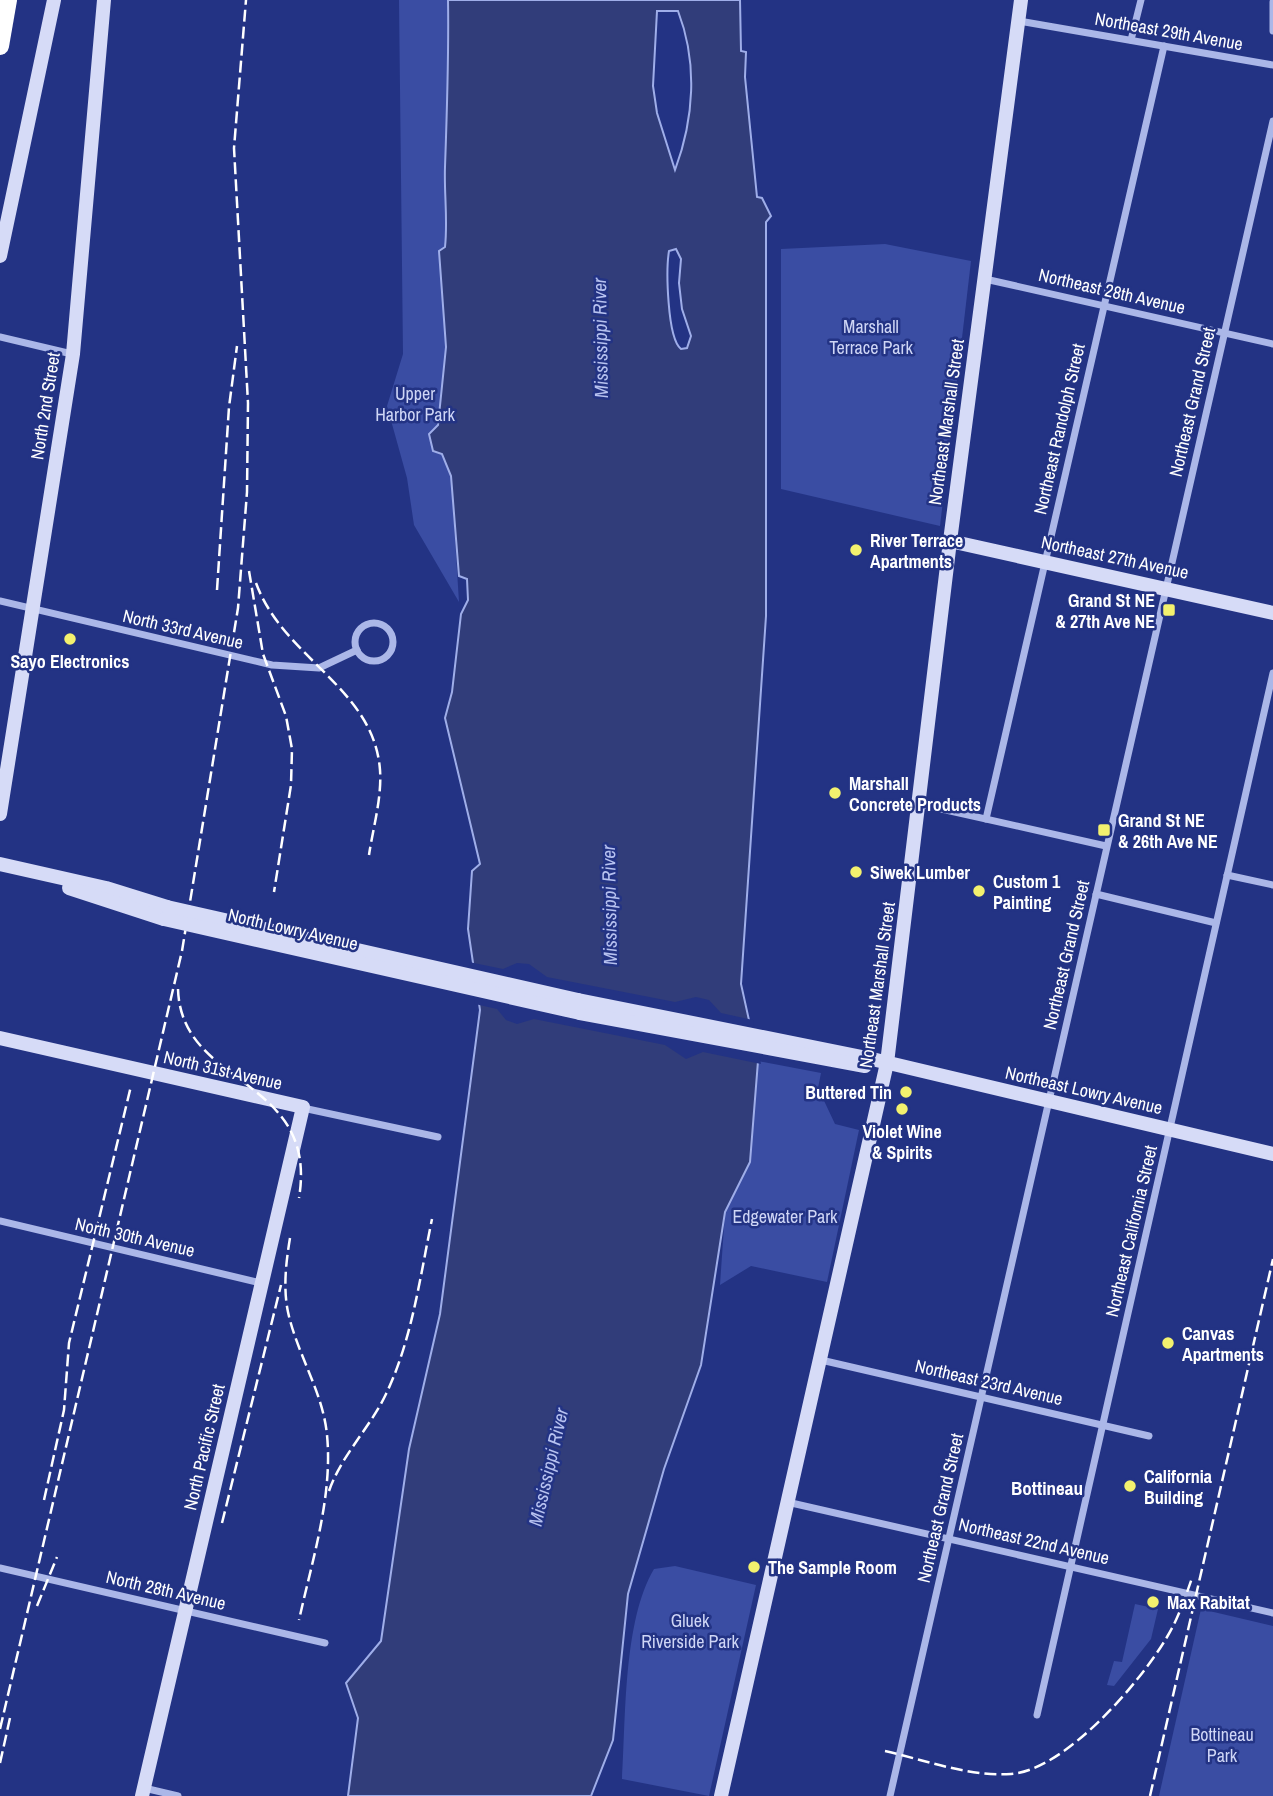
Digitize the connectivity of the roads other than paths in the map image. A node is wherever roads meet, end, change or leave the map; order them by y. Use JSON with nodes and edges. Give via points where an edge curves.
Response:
{"nodes":[{"id":1,"x":8,"y":0,"type":"edge"},
{"id":2,"x":15,"y":0,"type":"edge"},
{"id":3,"x":54,"y":0,"type":"edge"},
{"id":4,"x":104,"y":0,"type":"edge"},
{"id":5,"x":1021,"y":0,"type":"edge"},
{"id":6,"x":1141,"y":0,"type":"edge"},
{"id":7,"x":1273,"y":2,"type":"edge"},
{"id":8,"x":5,"y":21,"type":"junction"},
{"id":9,"x":1018,"y":21,"type":"junction"},
{"id":10,"x":1273,"y":31,"type":"edge"},
{"id":11,"x":1131,"y":40,"type":"junction"},
{"id":12,"x":0,"y":46,"type":"edge"},
{"id":13,"x":1164,"y":46,"type":"junction"},
{"id":14,"x":1273,"y":65,"type":"edge"},
{"id":15,"x":1273,"y":121,"type":"edge"},
{"id":16,"x":0,"y":256,"type":"edge"},
{"id":17,"x":985,"y":279,"type":"junction"},
{"id":18,"x":1103,"y":305,"type":"junction"},
{"id":19,"x":1224,"y":332,"type":"junction"},
{"id":20,"x":0,"y":337,"type":"edge"},
{"id":21,"x":1273,"y":344,"type":"edge"},
{"id":22,"x":73,"y":354,"type":"junction"},
{"id":23,"x":950,"y":541,"type":"junction"},
{"id":24,"x":1045,"y":562,"type":"junction"},
{"id":25,"x":1166,"y":587,"type":"junction"},
{"id":26,"x":0,"y":601,"type":"edge"},
{"id":27,"x":33,"y":609,"type":"junction"},
{"id":28,"x":1273,"y":613,"type":"edge"},
{"id":29,"x":357,"y":650,"type":"junction"},
{"id":30,"x":1273,"y":673,"type":"edge"},
{"id":31,"x":919,"y":804,"type":"junction"},
{"id":32,"x":0,"y":814,"type":"edge"},
{"id":33,"x":986,"y":819,"type":"junction"},
{"id":34,"x":1106,"y":846,"type":"junction"},
{"id":35,"x":0,"y":864,"type":"edge"},
{"id":36,"x":0,"y":871,"type":"edge"},
{"id":37,"x":1227,"y":875,"type":"junction"},
{"id":38,"x":1273,"y":885,"type":"edge"},
{"id":39,"x":1096,"y":894,"type":"junction"},
{"id":40,"x":165,"y":913,"type":"junction"},
{"id":41,"x":1216,"y":923,"type":"junction"},
{"id":42,"x":579,"y":1007,"type":"joint"},
{"id":43,"x":0,"y":1038,"type":"edge"},
{"id":44,"x":887,"y":1063,"type":"junction"},
{"id":45,"x":1050,"y":1102,"type":"junction"},
{"id":46,"x":303,"y":1107,"type":"junction"},
{"id":47,"x":1171,"y":1130,"type":"junction"},
{"id":48,"x":438,"y":1137,"type":"dead end"},
{"id":49,"x":1273,"y":1154,"type":"edge"},
{"id":50,"x":0,"y":1222,"type":"edge"},
{"id":51,"x":262,"y":1283,"type":"junction"},
{"id":52,"x":821,"y":1360,"type":"junction"},
{"id":53,"x":981,"y":1396,"type":"junction"},
{"id":54,"x":1102,"y":1424,"type":"junction"},
{"id":55,"x":1149,"y":1436,"type":"dead end"},
{"id":56,"x":787,"y":1502,"type":"junction"},
{"id":57,"x":949,"y":1538,"type":"junction"},
{"id":58,"x":1071,"y":1566,"type":"junction"},
{"id":59,"x":0,"y":1568,"type":"edge"},
{"id":60,"x":185,"y":1610,"type":"junction"},
{"id":61,"x":1273,"y":1613,"type":"edge"},
{"id":62,"x":325,"y":1643,"type":"dead end"},
{"id":63,"x":1037,"y":1715,"type":"dead end"},
{"id":64,"x":143,"y":1792,"type":"edge"},
{"id":65,"x":178,"y":1796,"type":"edge"},
{"id":66,"x":721,"y":1796,"type":"edge"},
{"id":67,"x":890,"y":1796,"type":"edge"}],
"edges":[{"from":1,"to":8,"type":"highway"},
{"from":2,"to":8,"type":"highway"},
{"from":3,"to":16,"type":"street"},
{"from":4,"to":22,"type":"street","name":"North 2nd Street"},
{"from":5,"to":9,"type":"street","name":"Northeast Marshall Street"},
{"from":6,"to":11,"type":"street"},
{"from":7,"to":10,"type":"street"},
{"from":8,"to":12,"type":"highway"},
{"from":9,"to":11,"type":"street","name":"Northeast 29th Avenue"},
{"from":9,"to":17,"type":"street","name":"Northeast Marshall Street"},
{"from":11,"to":13,"type":"street","name":"Northeast 29th Avenue"},
{"from":13,"to":14,"type":"street","name":"Northeast 29th Avenue"},
{"from":13,"to":18,"type":"street","name":"Northeast Randolph Street"},
{"from":15,"to":19,"type":"street","name":"Northeast Grand Street"},
{"from":17,"to":18,"type":"street","name":"Northeast 28th Avenue"},
{"from":17,"to":23,"type":"street","name":"Northeast Marshall Street"},
{"from":18,"to":19,"type":"street","name":"Northeast 28th Avenue"},
{"from":18,"to":24,"type":"street","name":"Northeast Randolph Street"},
{"from":19,"to":21,"type":"street","name":"Northeast 28th Avenue"},
{"from":19,"to":25,"type":"street","name":"Northeast Grand Street"},
{"from":20,"to":22,"type":"street"},
{"from":22,"to":27,"type":"street","name":"North 2nd Street"},
{"from":23,"to":24,"type":"street","name":"Northeast 27th Avenue"},
{"from":23,"to":31,"type":"street","name":"Northeast Marshall Street"},
{"from":24,"to":25,"type":"street","name":"Northeast 27th Avenue"},
{"from":24,"to":33,"type":"street","name":"Northeast Randolph Street"},
{"from":25,"to":28,"type":"street","name":"Northeast 27th Avenue"},
{"from":25,"to":34,"type":"street","name":"Northeast Grand Street"},
{"from":26,"to":27,"type":"street","name":"North 33rd Avenue"},
{"from":27,"to":29,"type":"street","name":"North 33rd Avenue","via":[[272,665],[319,668]]},
{"from":27,"to":32,"type":"street","name":"North 2nd Street"},
{"from":29,"to":29,"type":"street","via":[[366,659],[384,658],[392,648],[392,636],[379,624],[367,625],[358,633]]},
{"from":30,"to":37,"type":"street","name":"Northeast California Street"},
{"from":31,"to":33,"type":"street"},
{"from":31,"to":44,"type":"street","name":"Northeast Marshall Street"},
{"from":33,"to":34,"type":"street"},
{"from":34,"to":39,"type":"street","name":"Northeast Grand Street"},
{"from":35,"to":40,"type":"street","name":"North Lowry Avenue","via":[[106,888]]},
{"from":36,"to":40,"type":"street","name":"North Lowry Avenue"},
{"from":37,"to":38,"type":"street"},
{"from":37,"to":41,"type":"street","name":"Northeast California Street"},
{"from":39,"to":41,"type":"street"},
{"from":39,"to":45,"type":"street","name":"Northeast Grand Street"},
{"from":40,"to":42,"type":"street","name":"North Lowry Avenue","bridge":true},
{"from":41,"to":47,"type":"street","name":"Northeast California Street"},
{"from":42,"to":44,"type":"street","name":"Northeast Lowry Avenue"},
{"from":43,"to":46,"type":"street","name":"North 31st Avenue"},
{"from":44,"to":45,"type":"street","name":"Northeast Lowry Avenue"},
{"from":44,"to":52,"type":"street","name":"Northeast Marshall Street"},
{"from":45,"to":47,"type":"street","name":"Northeast Lowry Avenue"},
{"from":45,"to":53,"type":"street","name":"Northeast Grand Street"},
{"from":46,"to":48,"type":"street","name":"North 31st Avenue"},
{"from":46,"to":51,"type":"street","name":"North Pacific Street"},
{"from":47,"to":49,"type":"street","name":"Northeast Lowry Avenue"},
{"from":47,"to":54,"type":"street","name":"Northeast California Street"},
{"from":50,"to":51,"type":"street","name":"North 30th Avenue"},
{"from":51,"to":60,"type":"street","name":"North Pacific Street"},
{"from":52,"to":53,"type":"street","name":"Northeast 23rd Avenue"},
{"from":52,"to":56,"type":"street","name":"Northeast Marshall Street"},
{"from":53,"to":54,"type":"street","name":"Northeast 23rd Avenue"},
{"from":53,"to":57,"type":"street","name":"Northeast Grand Street"},
{"from":54,"to":55,"type":"street","name":"Northeast 23rd Avenue"},
{"from":54,"to":58,"type":"street","name":"Northeast California Street"},
{"from":56,"to":57,"type":"street","name":"Northeast 22nd Avenue"},
{"from":56,"to":66,"type":"street","name":"Northeast Marshall Street"},
{"from":57,"to":58,"type":"street","name":"Northeast 22nd Avenue"},
{"from":57,"to":67,"type":"street","name":"Northeast Grand Street"},
{"from":58,"to":61,"type":"street","name":"Northeast 22nd Avenue"},
{"from":58,"to":63,"type":"street","name":"Northeast California Street"},
{"from":59,"to":60,"type":"street","name":"North 28th Avenue"},
{"from":60,"to":62,"type":"street","name":"North 28th Avenue"},
{"from":60,"to":64,"type":"street","name":"North Pacific Street"},
{"from":64,"to":65,"type":"street"}]}
